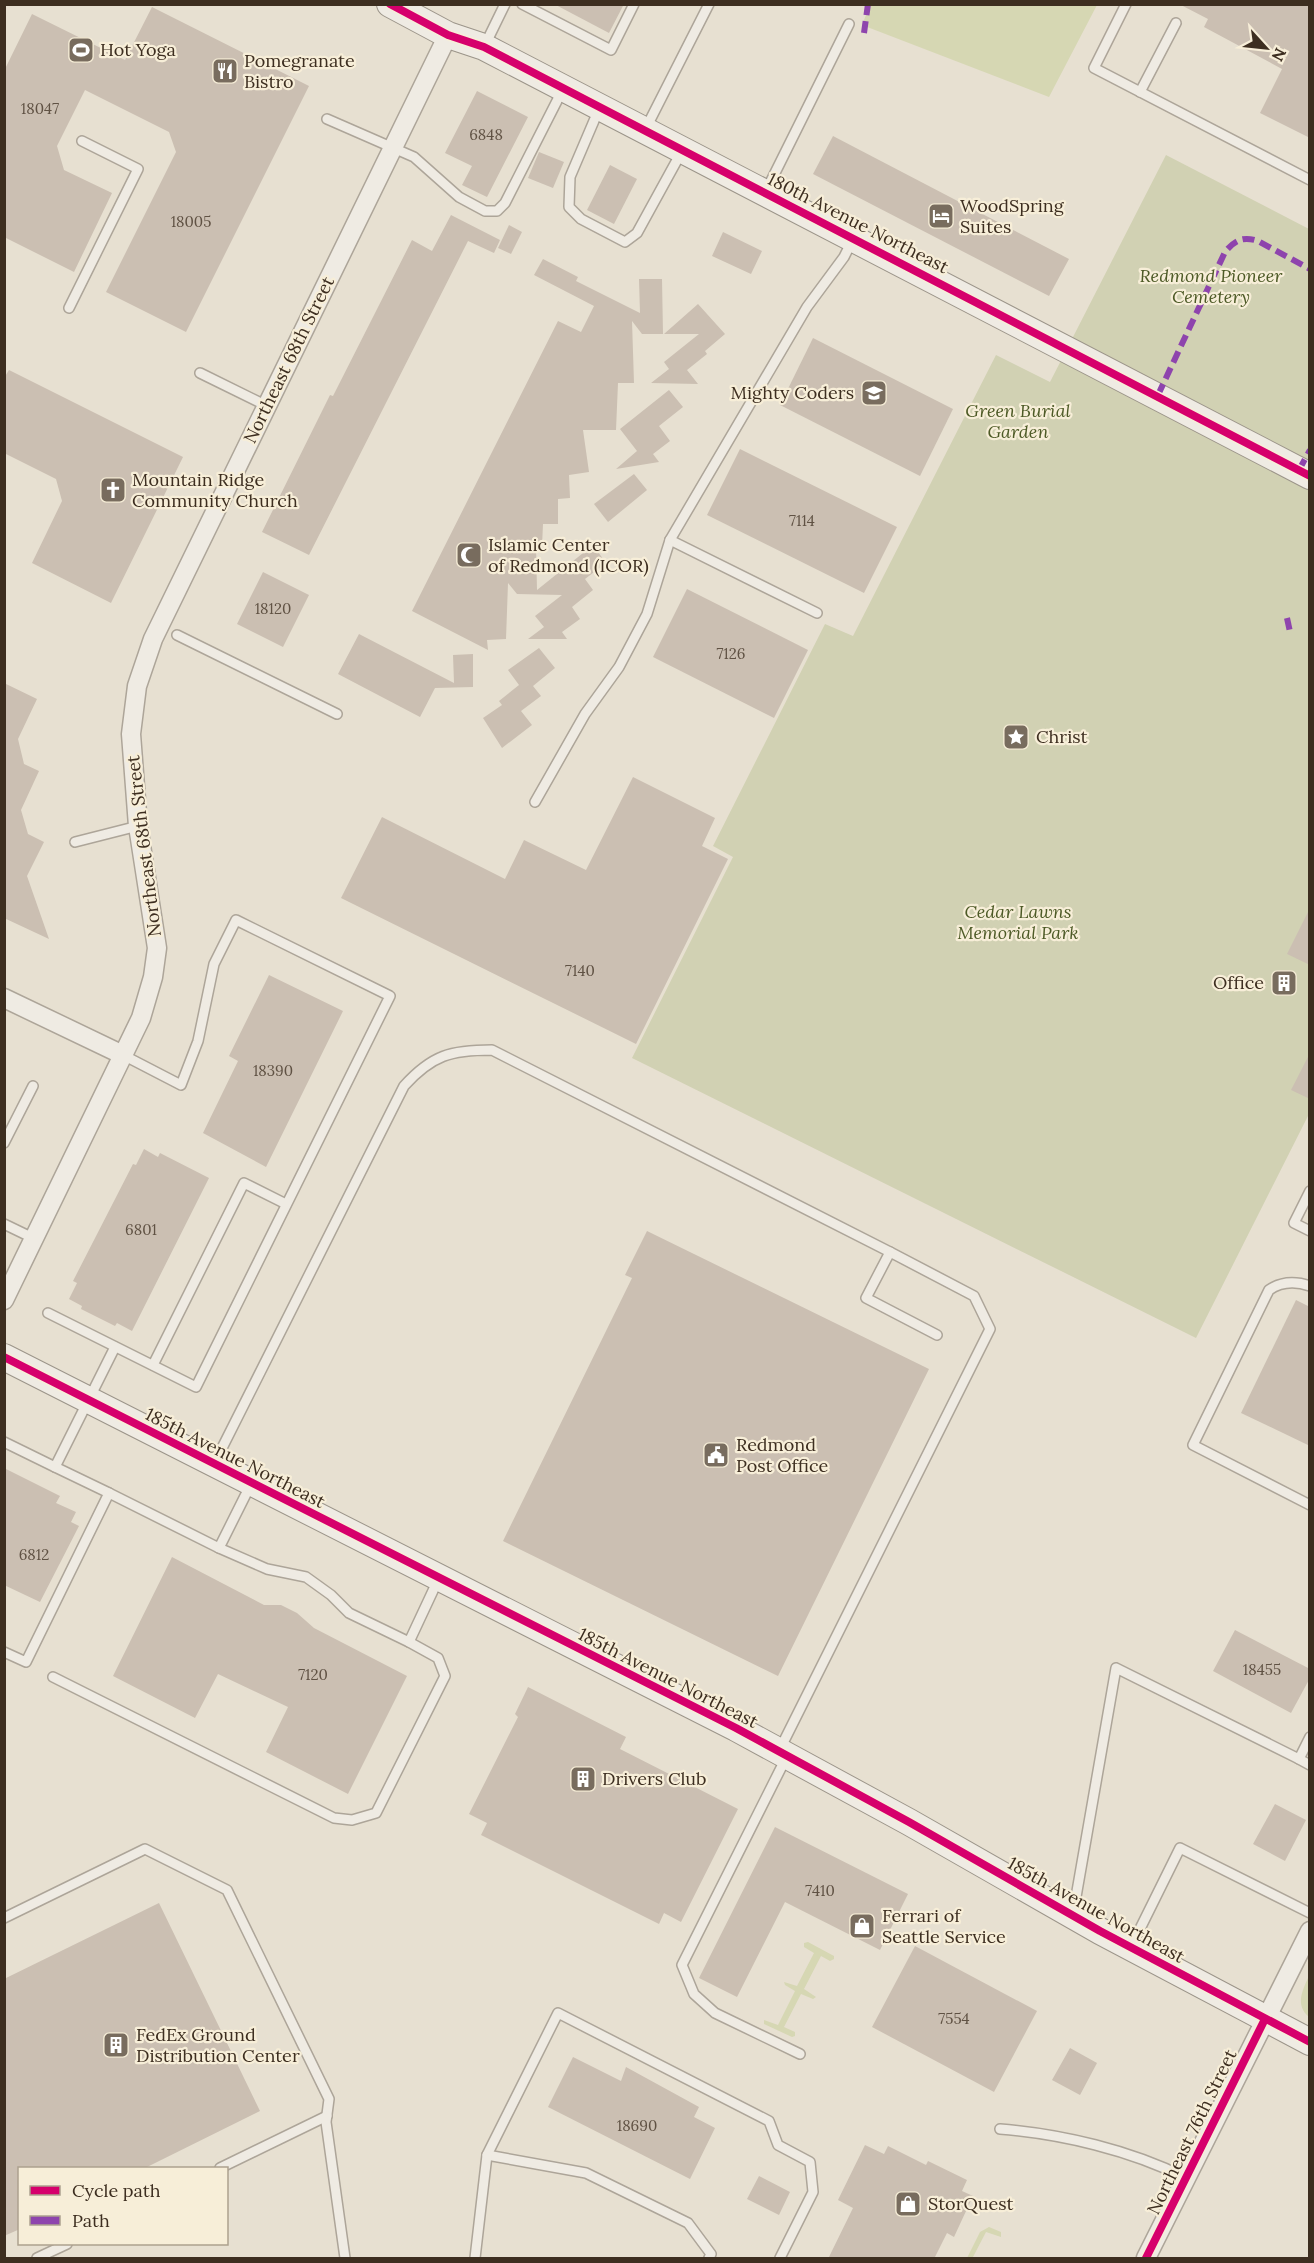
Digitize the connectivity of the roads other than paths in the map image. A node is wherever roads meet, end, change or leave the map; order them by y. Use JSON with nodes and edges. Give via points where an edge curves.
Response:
{"nodes":[{"id":1,"x":390,"y":4,"type":"edge"},
{"id":2,"x":506,"y":4,"type":"edge"},
{"id":3,"x":522,"y":4,"type":"edge"},
{"id":4,"x":634,"y":4,"type":"edge"},
{"id":5,"x":709,"y":4,"type":"edge"},
{"id":6,"x":1126,"y":4,"type":"edge"},
{"id":7,"x":1176,"y":23,"type":"dead end"},
{"id":8,"x":849,"y":24,"type":"dead end"},
{"id":9,"x":448,"y":35,"type":"junction"},
{"id":10,"x":484,"y":47,"type":"junction"},
{"id":11,"x":563,"y":88,"type":"junction"},
{"id":12,"x":1140,"y":92,"type":"junction"},
{"id":13,"x":600,"y":107,"type":"junction"},
{"id":14,"x":327,"y":119,"type":"dead end"},
{"id":15,"x":645,"y":130,"type":"junction"},
{"id":16,"x":82,"y":141,"type":"dead end"},
{"id":17,"x":392,"y":149,"type":"junction"},
{"id":18,"x":682,"y":149,"type":"junction"},
{"id":19,"x":1310,"y":180,"type":"edge"},
{"id":20,"x":765,"y":191,"type":"junction"},
{"id":21,"x":854,"y":237,"type":"junction"},
{"id":22,"x":69,"y":308,"type":"dead end"},
{"id":23,"x":200,"y":373,"type":"dead end"},
{"id":24,"x":267,"y":406,"type":"junction"},
{"id":25,"x":1310,"y":476,"type":"edge"},
{"id":26,"x":670,"y":540,"type":"junction"},
{"id":27,"x":817,"y":613,"type":"dead end"},
{"id":28,"x":177,"y":635,"type":"dead end"},
{"id":29,"x":337,"y":714,"type":"dead end"},
{"id":30,"x":535,"y":802,"type":"dead end"},
{"id":31,"x":138,"y":826,"type":"junction"},
{"id":32,"x":75,"y":842,"type":"dead end"},
{"id":33,"x":4,"y":998,"type":"edge"},
{"id":34,"x":123,"y":1055,"type":"junction"},
{"id":35,"x":33,"y":1086,"type":"dead end"},
{"id":36,"x":4,"y":1143,"type":"edge"},
{"id":37,"x":1310,"y":1191,"type":"edge"},
{"id":38,"x":286,"y":1204,"type":"junction"},
{"id":39,"x":4,"y":1224,"type":"edge"},
{"id":40,"x":1310,"y":1231,"type":"edge"},
{"id":41,"x":35,"y":1239,"type":"junction"},
{"id":42,"x":890,"y":1252,"type":"junction"},
{"id":43,"x":1310,"y":1286,"type":"edge"},
{"id":44,"x":4,"y":1300,"type":"edge"},
{"id":45,"x":48,"y":1313,"type":"dead end"},
{"id":46,"x":937,"y":1335,"type":"dead end"},
{"id":47,"x":115,"y":1347,"type":"junction"},
{"id":48,"x":4,"y":1357,"type":"edge"},
{"id":49,"x":153,"y":1365,"type":"junction"},
{"id":50,"x":88,"y":1400,"type":"junction"},
{"id":51,"x":4,"y":1442,"type":"edge"},
{"id":52,"x":214,"y":1464,"type":"junction"},
{"id":53,"x":55,"y":1467,"type":"junction"},
{"id":54,"x":251,"y":1483,"type":"junction"},
{"id":55,"x":109,"y":1493,"type":"junction"},
{"id":56,"x":1310,"y":1505,"type":"edge"},
{"id":57,"x":219,"y":1548,"type":"junction"},
{"id":58,"x":439,"y":1578,"type":"junction"},
{"id":59,"x":410,"y":1642,"type":"junction"},
{"id":60,"x":4,"y":1652,"type":"edge"},
{"id":61,"x":53,"y":1677,"type":"dead end"},
{"id":62,"x":1310,"y":1737,"type":"edge"},
{"id":63,"x":783,"y":1754,"type":"junction"},
{"id":64,"x":1299,"y":1760,"type":"junction"},
{"id":65,"x":1310,"y":1765,"type":"edge"},
{"id":66,"x":1310,"y":1912,"type":"edge"},
{"id":67,"x":1073,"y":1916,"type":"junction"},
{"id":68,"x":4,"y":1918,"type":"edge"},
{"id":69,"x":1310,"y":1931,"type":"edge"},
{"id":70,"x":1131,"y":1947,"type":"junction"},
{"id":71,"x":1265,"y":2019,"type":"junction"},
{"id":72,"x":1310,"y":2042,"type":"edge"},
{"id":73,"x":800,"y":2054,"type":"dead end"},
{"id":74,"x":327,"y":2115,"type":"junction"},
{"id":75,"x":1000,"y":2129,"type":"dead end"},
{"id":76,"x":487,"y":2155,"type":"junction"},
{"id":77,"x":224,"y":2167,"type":"edge"},
{"id":78,"x":1186,"y":2178,"type":"junction"},
{"id":79,"x":65,"y":2245,"type":"edge"},
{"id":80,"x":37,"y":2259,"type":"edge"},
{"id":81,"x":345,"y":2259,"type":"edge"},
{"id":82,"x":475,"y":2259,"type":"edge"},
{"id":83,"x":709,"y":2259,"type":"edge"},
{"id":84,"x":780,"y":2259,"type":"edge"},
{"id":85,"x":1146,"y":2259,"type":"edge"}],
"edges":[{"from":1,"to":9,"type":"street","name":"180th Avenue Northeast"},
{"from":2,"to":10,"type":"lane"},
{"from":3,"to":4,"type":"lane","via":[[610,50]]},
{"from":5,"to":15,"type":"lane"},
{"from":6,"to":12,"type":"lane","via":[[1094,68]]},
{"from":7,"to":12,"type":"lane"},
{"from":8,"to":20,"type":"lane"},
{"from":9,"to":10,"type":"street","name":"180th Avenue Northeast"},
{"from":9,"to":17,"type":"street","name":"Northeast 68th Street"},
{"from":10,"to":11,"type":"street","name":"180th Avenue Northeast"},
{"from":11,"to":13,"type":"street","name":"180th Avenue Northeast"},
{"from":11,"to":17,"type":"lane","via":[[505,202],[496,211],[484,211],[459,197],[414,157]]},
{"from":12,"to":19,"type":"lane"},
{"from":13,"to":15,"type":"street","name":"180th Avenue Northeast"},
{"from":13,"to":18,"type":"lane","via":[[570,177],[569,207],[581,219],[625,242],[637,234]]},
{"from":14,"to":17,"type":"lane"},
{"from":15,"to":18,"type":"street","name":"180th Avenue Northeast"},
{"from":16,"to":22,"type":"lane","via":[[138,169]]},
{"from":17,"to":24,"type":"street","name":"Northeast 68th Street"},
{"from":18,"to":20,"type":"street","name":"180th Avenue Northeast"},
{"from":20,"to":21,"type":"street","name":"180th Avenue Northeast"},
{"from":21,"to":25,"type":"street","name":"180th Avenue Northeast"},
{"from":21,"to":26,"type":"lane","via":[[807,307]]},
{"from":23,"to":24,"type":"lane"},
{"from":24,"to":31,"type":"street","name":"Northeast 68th Street","via":[[153,639],[137,686],[131,734]]},
{"from":26,"to":27,"type":"lane"},
{"from":26,"to":30,"type":"lane","via":[[647,614],[619,667],[585,714]]},
{"from":28,"to":29,"type":"lane"},
{"from":31,"to":32,"type":"lane"},
{"from":31,"to":34,"type":"street","name":"Northeast 68th Street","via":[[157,948],[141,1018]]},
{"from":33,"to":34,"type":"street"},
{"from":34,"to":38,"type":"lane","via":[[181,1085],[198,1041],[214,964],[236,920],[390,996]]},
{"from":34,"to":41,"type":"street","name":"Northeast 68th Street"},
{"from":35,"to":36,"type":"lane"},
{"from":37,"to":40,"type":"lane","via":[[1294,1223]]},
{"from":38,"to":49,"type":"lane","via":[[243,1183]]},
{"from":38,"to":49,"type":"lane","via":[[196,1387]]},
{"from":39,"to":41,"type":"lane"},
{"from":41,"to":44,"type":"street","name":"Northeast 68th Street"},
{"from":42,"to":46,"type":"lane","via":[[866,1298]]},
{"from":42,"to":52,"type":"lane","via":[[492,1050],[446,1055],[422,1066],[404,1086]]},
{"from":42,"to":63,"type":"lane","via":[[974,1296],[990,1329]]},
{"from":43,"to":56,"type":"lane","via":[[1279,1283],[1269,1290],[1193,1445]]},
{"from":45,"to":47,"type":"lane"},
{"from":47,"to":49,"type":"lane"},
{"from":47,"to":50,"type":"lane"},
{"from":48,"to":50,"type":"street","name":"185th Avenue Northeast"},
{"from":50,"to":52,"type":"street","name":"185th Avenue Northeast"},
{"from":50,"to":53,"type":"lane"},
{"from":51,"to":53,"type":"lane"},
{"from":52,"to":54,"type":"street","name":"185th Avenue Northeast"},
{"from":53,"to":55,"type":"lane"},
{"from":54,"to":57,"type":"lane"},
{"from":54,"to":58,"type":"street","name":"185th Avenue Northeast"},
{"from":55,"to":57,"type":"lane"},
{"from":55,"to":60,"type":"lane","via":[[26,1662]]},
{"from":57,"to":59,"type":"lane","via":[[267,1569],[306,1577],[349,1613]]},
{"from":58,"to":59,"type":"lane"},
{"from":58,"to":63,"type":"street","name":"185th Avenue Northeast"},
{"from":59,"to":61,"type":"lane","via":[[438,1658],[445,1676],[376,1813],[352,1820],[334,1818]]},
{"from":62,"to":64,"type":"lane"},
{"from":63,"to":67,"type":"street","name":"185th Avenue Northeast"},
{"from":63,"to":73,"type":"lane","via":[[682,1965],[694,1994],[715,2013]]},
{"from":64,"to":65,"type":"lane"},
{"from":64,"to":67,"type":"lane","via":[[1116,1668]]},
{"from":66,"to":70,"type":"lane","via":[[1180,1848]]},
{"from":67,"to":70,"type":"street","name":"185th Avenue Northeast"},
{"from":68,"to":74,"type":"lane","via":[[145,1850],[227,1890],[329,2099]]},
{"from":69,"to":71,"type":"street","name":"Northeast 76th Street"},
{"from":70,"to":71,"type":"street","name":"185th Avenue Northeast"},
{"from":71,"to":72,"type":"street","name":"185th Avenue Northeast"},
{"from":71,"to":78,"type":"street","name":"Northeast 76th Street"},
{"from":74,"to":77,"type":"lane"},
{"from":74,"to":81,"type":"lane"},
{"from":75,"to":78,"type":"lane","via":[[1044,2133],[1151,2162]]},
{"from":76,"to":82,"type":"lane"},
{"from":76,"to":83,"type":"lane","via":[[586,2173],[688,2223],[711,2254]]},
{"from":76,"to":84,"type":"lane","via":[[558,2013],[769,2121],[778,2145],[810,2162],[813,2192]]},
{"from":78,"to":85,"type":"street","name":"Northeast 76th Street"},
{"from":79,"to":80,"type":"lane"}]}
